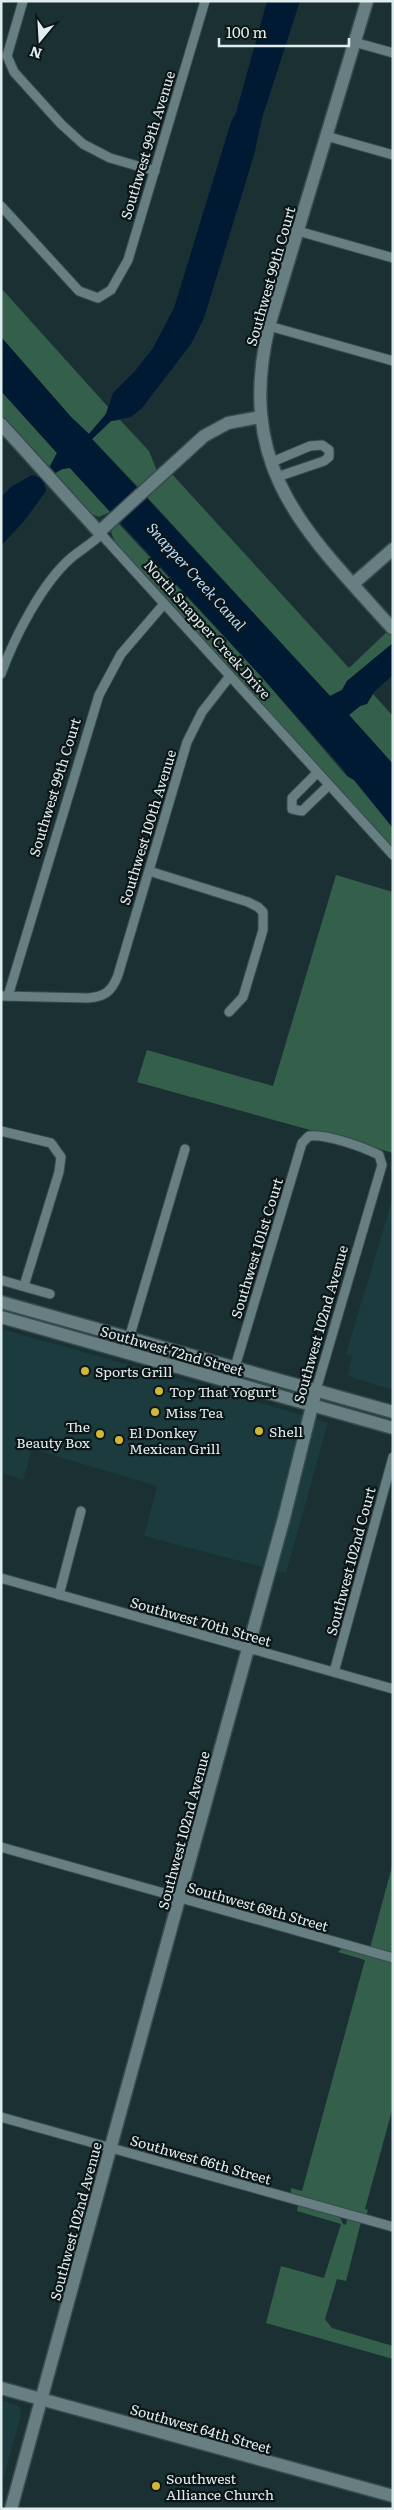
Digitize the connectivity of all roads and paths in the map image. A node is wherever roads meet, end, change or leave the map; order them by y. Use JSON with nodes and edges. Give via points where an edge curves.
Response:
{"nodes":[{"id":1,"x":23,"y":1,"type":"edge"},
{"id":2,"x":205,"y":1,"type":"edge"},
{"id":3,"x":367,"y":1,"type":"edge"},
{"id":4,"x":354,"y":42,"type":"junction"},
{"id":5,"x":393,"y":52,"type":"edge"},
{"id":6,"x":326,"y":136,"type":"junction"},
{"id":7,"x":393,"y":155,"type":"edge"},
{"id":8,"x":155,"y":171,"type":"junction"},
{"id":9,"x":1,"y":206,"type":"edge"},
{"id":10,"x":298,"y":231,"type":"junction"},
{"id":11,"x":393,"y":258,"type":"edge"},
{"id":12,"x":269,"y":326,"type":"junction"},
{"id":13,"x":393,"y":361,"type":"edge"},
{"id":14,"x":260,"y":416,"type":"junction"},
{"id":15,"x":1,"y":424,"type":"edge"},
{"id":16,"x":272,"y":462,"type":"junction"},
{"id":17,"x":277,"y":477,"type":"junction"},
{"id":18,"x":100,"y":533,"type":"junction"},
{"id":19,"x":393,"y":549,"type":"edge"},
{"id":20,"x":353,"y":584,"type":"junction"},
{"id":21,"x":164,"y":604,"type":"junction"},
{"id":22,"x":392,"y":628,"type":"edge"},
{"id":23,"x":1,"y":674,"type":"edge"},
{"id":24,"x":230,"y":676,"type":"junction"},
{"id":25,"x":317,"y":773,"type":"junction"},
{"id":26,"x":329,"y":785,"type":"junction"},
{"id":27,"x":393,"y":855,"type":"edge"},
{"id":28,"x":149,"y":872,"type":"junction"},
{"id":29,"x":5,"y":996,"type":"edge"},
{"id":30,"x":229,"y":1012,"type":"dead end"},
{"id":31,"x":1,"y":1132,"type":"edge"},
{"id":32,"x":306,"y":1137,"type":"joint"},
{"id":33,"x":185,"y":1149,"type":"dead end"},
{"id":34,"x":1,"y":1280,"type":"edge"},
{"id":35,"x":24,"y":1286,"type":"junction"},
{"id":36,"x":50,"y":1294,"type":"dead end"},
{"id":37,"x":1,"y":1302,"type":"edge"},
{"id":38,"x":17,"y":1306,"type":"junction"},
{"id":39,"x":7,"y":1319,"type":"edge"},
{"id":40,"x":130,"y":1338,"type":"junction"},
{"id":41,"x":125,"y":1352,"type":"junction"},
{"id":42,"x":235,"y":1367,"type":"junction"},
{"id":43,"x":316,"y":1390,"type":"junction"},
{"id":44,"x":313,"y":1406,"type":"junction"},
{"id":45,"x":393,"y":1412,"type":"edge"},
{"id":46,"x":393,"y":1428,"type":"edge"},
{"id":47,"x":393,"y":1457,"type":"edge"},
{"id":48,"x":81,"y":1511,"type":"dead end"},
{"id":49,"x":1,"y":1578,"type":"edge"},
{"id":50,"x":59,"y":1595,"type":"junction"},
{"id":51,"x":248,"y":1649,"type":"junction"},
{"id":52,"x":334,"y":1672,"type":"junction"},
{"id":53,"x":393,"y":1689,"type":"edge"},
{"id":54,"x":1,"y":1847,"type":"edge"},
{"id":55,"x":180,"y":1898,"type":"junction"},
{"id":56,"x":393,"y":1958,"type":"edge"},
{"id":57,"x":1,"y":2117,"type":"edge"},
{"id":58,"x":110,"y":2148,"type":"junction"},
{"id":59,"x":393,"y":2227,"type":"edge"},
{"id":60,"x":1,"y":2388,"type":"edge"},
{"id":61,"x":41,"y":2399,"type":"junction"},
{"id":62,"x":393,"y":2496,"type":"edge"},
{"id":63,"x":12,"y":2509,"type":"edge"}],
"edges":[{"from":1,"to":8,"type":"street","via":[[8,50],[10,66],[83,144],[110,158]]},
{"from":2,"to":8,"type":"street","name":"Southwest 99th Avenue"},
{"from":3,"to":4,"type":"street","name":"Southwest 99th Court"},
{"from":4,"to":5,"type":"street"},
{"from":4,"to":6,"type":"street","name":"Southwest 99th Court"},
{"from":6,"to":7,"type":"street"},
{"from":6,"to":10,"type":"street","name":"Southwest 99th Court"},
{"from":8,"to":9,"type":"street","name":"Southwest 99th Avenue","via":[[128,260],[107,294],[92,297],[79,291]]},
{"from":10,"to":11,"type":"street"},
{"from":10,"to":12,"type":"street","name":"Southwest 99th Court"},
{"from":12,"to":13,"type":"street"},
{"from":12,"to":14,"type":"street","name":"Southwest 99th Court","via":[[262,362]]},
{"from":14,"to":16,"type":"street","name":"Southwest 99th Court"},
{"from":14,"to":18,"type":"street","via":[[228,423],[211,431]]},
{"from":15,"to":18,"type":"street","name":"North Snapper Creek Drive"},
{"from":16,"to":17,"type":"street","name":"Southwest 99th Court"},
{"from":16,"to":17,"type":"street","via":[[315,445],[324,445],[329,450],[326,460]]},
{"from":17,"to":20,"type":"street","name":"Southwest 99th Court","via":[[305,528]]},
{"from":18,"to":21,"type":"street","name":"North Snapper Creek Drive"},
{"from":18,"to":23,"type":"street","via":[[61,570],[32,609]]},
{"from":19,"to":20,"type":"street"},
{"from":20,"to":22,"type":"street","name":"Southwest 99th Court"},
{"from":21,"to":24,"type":"street","name":"North Snapper Creek Drive"},
{"from":21,"to":29,"type":"street","name":"Southwest 99th Court","via":[[121,654],[99,695]]},
{"from":24,"to":25,"type":"street","name":"North Snapper Creek Drive"},
{"from":24,"to":28,"type":"street","name":"Southwest 100th Avenue","via":[[202,712],[187,742]]},
{"from":25,"to":26,"type":"street","name":"North Snapper Creek Drive"},
{"from":25,"to":26,"type":"street","via":[[292,798],[292,809],[302,811]]},
{"from":26,"to":27,"type":"street","name":"North Snapper Creek Drive"},
{"from":28,"to":29,"type":"street","name":"Southwest 100th Avenue","via":[[118,975],[107,994],[88,998]]},
{"from":28,"to":30,"type":"street","via":[[248,902],[261,909],[263,930],[246,988],[243,997]]},
{"from":31,"to":35,"type":"street","via":[[44,1140],[61,1154],[61,1167]]},
{"from":32,"to":42,"type":"street","name":"Southwest 101st Court"},
{"from":32,"to":43,"type":"street","name":"Southwest 102nd Avenue","via":[[321,1136],[377,1154],[382,1160]]},
{"from":33,"to":40,"type":"street"},
{"from":34,"to":35,"type":"street"},
{"from":35,"to":36,"type":"street"},
{"from":37,"to":38,"type":"street","name":"Southwest 72nd Street"},
{"from":38,"to":39,"type":"street"},
{"from":38,"to":40,"type":"street","name":"Southwest 72nd Street"},
{"from":39,"to":41,"type":"street","name":"Southwest 72nd Street"},
{"from":40,"to":41,"type":"street"},
{"from":40,"to":42,"type":"street","name":"Southwest 72nd Street"},
{"from":41,"to":44,"type":"street","name":"Southwest 72nd Street"},
{"from":42,"to":43,"type":"street","name":"Southwest 72nd Street"},
{"from":43,"to":44,"type":"street","name":"Southwest 102nd Avenue"},
{"from":43,"to":45,"type":"street","name":"Southwest 72nd Street"},
{"from":44,"to":46,"type":"street","name":"Southwest 72nd Street"},
{"from":44,"to":51,"type":"street","name":"Southwest 102nd Avenue"},
{"from":47,"to":52,"type":"street","name":"Southwest 102nd Court"},
{"from":48,"to":50,"type":"street"},
{"from":49,"to":50,"type":"street","name":"Southwest 70th Street"},
{"from":50,"to":51,"type":"street","name":"Southwest 70th Street"},
{"from":51,"to":52,"type":"street","name":"Southwest 70th Street"},
{"from":51,"to":55,"type":"street","name":"Southwest 102nd Avenue"},
{"from":52,"to":53,"type":"street","name":"Southwest 70th Street"},
{"from":54,"to":55,"type":"street","name":"Southwest 68th Street"},
{"from":55,"to":56,"type":"street","name":"Southwest 68th Street"},
{"from":55,"to":58,"type":"street","name":"Southwest 102nd Avenue"},
{"from":57,"to":58,"type":"street","name":"Southwest 66th Street"},
{"from":58,"to":59,"type":"street","name":"Southwest 66th Street"},
{"from":58,"to":61,"type":"street","name":"Southwest 102nd Avenue"},
{"from":60,"to":61,"type":"street","name":"Southwest 64th Street"},
{"from":61,"to":62,"type":"street","name":"Southwest 64th Street"},
{"from":61,"to":63,"type":"street","name":"Southwest 102nd Avenue"}]}
